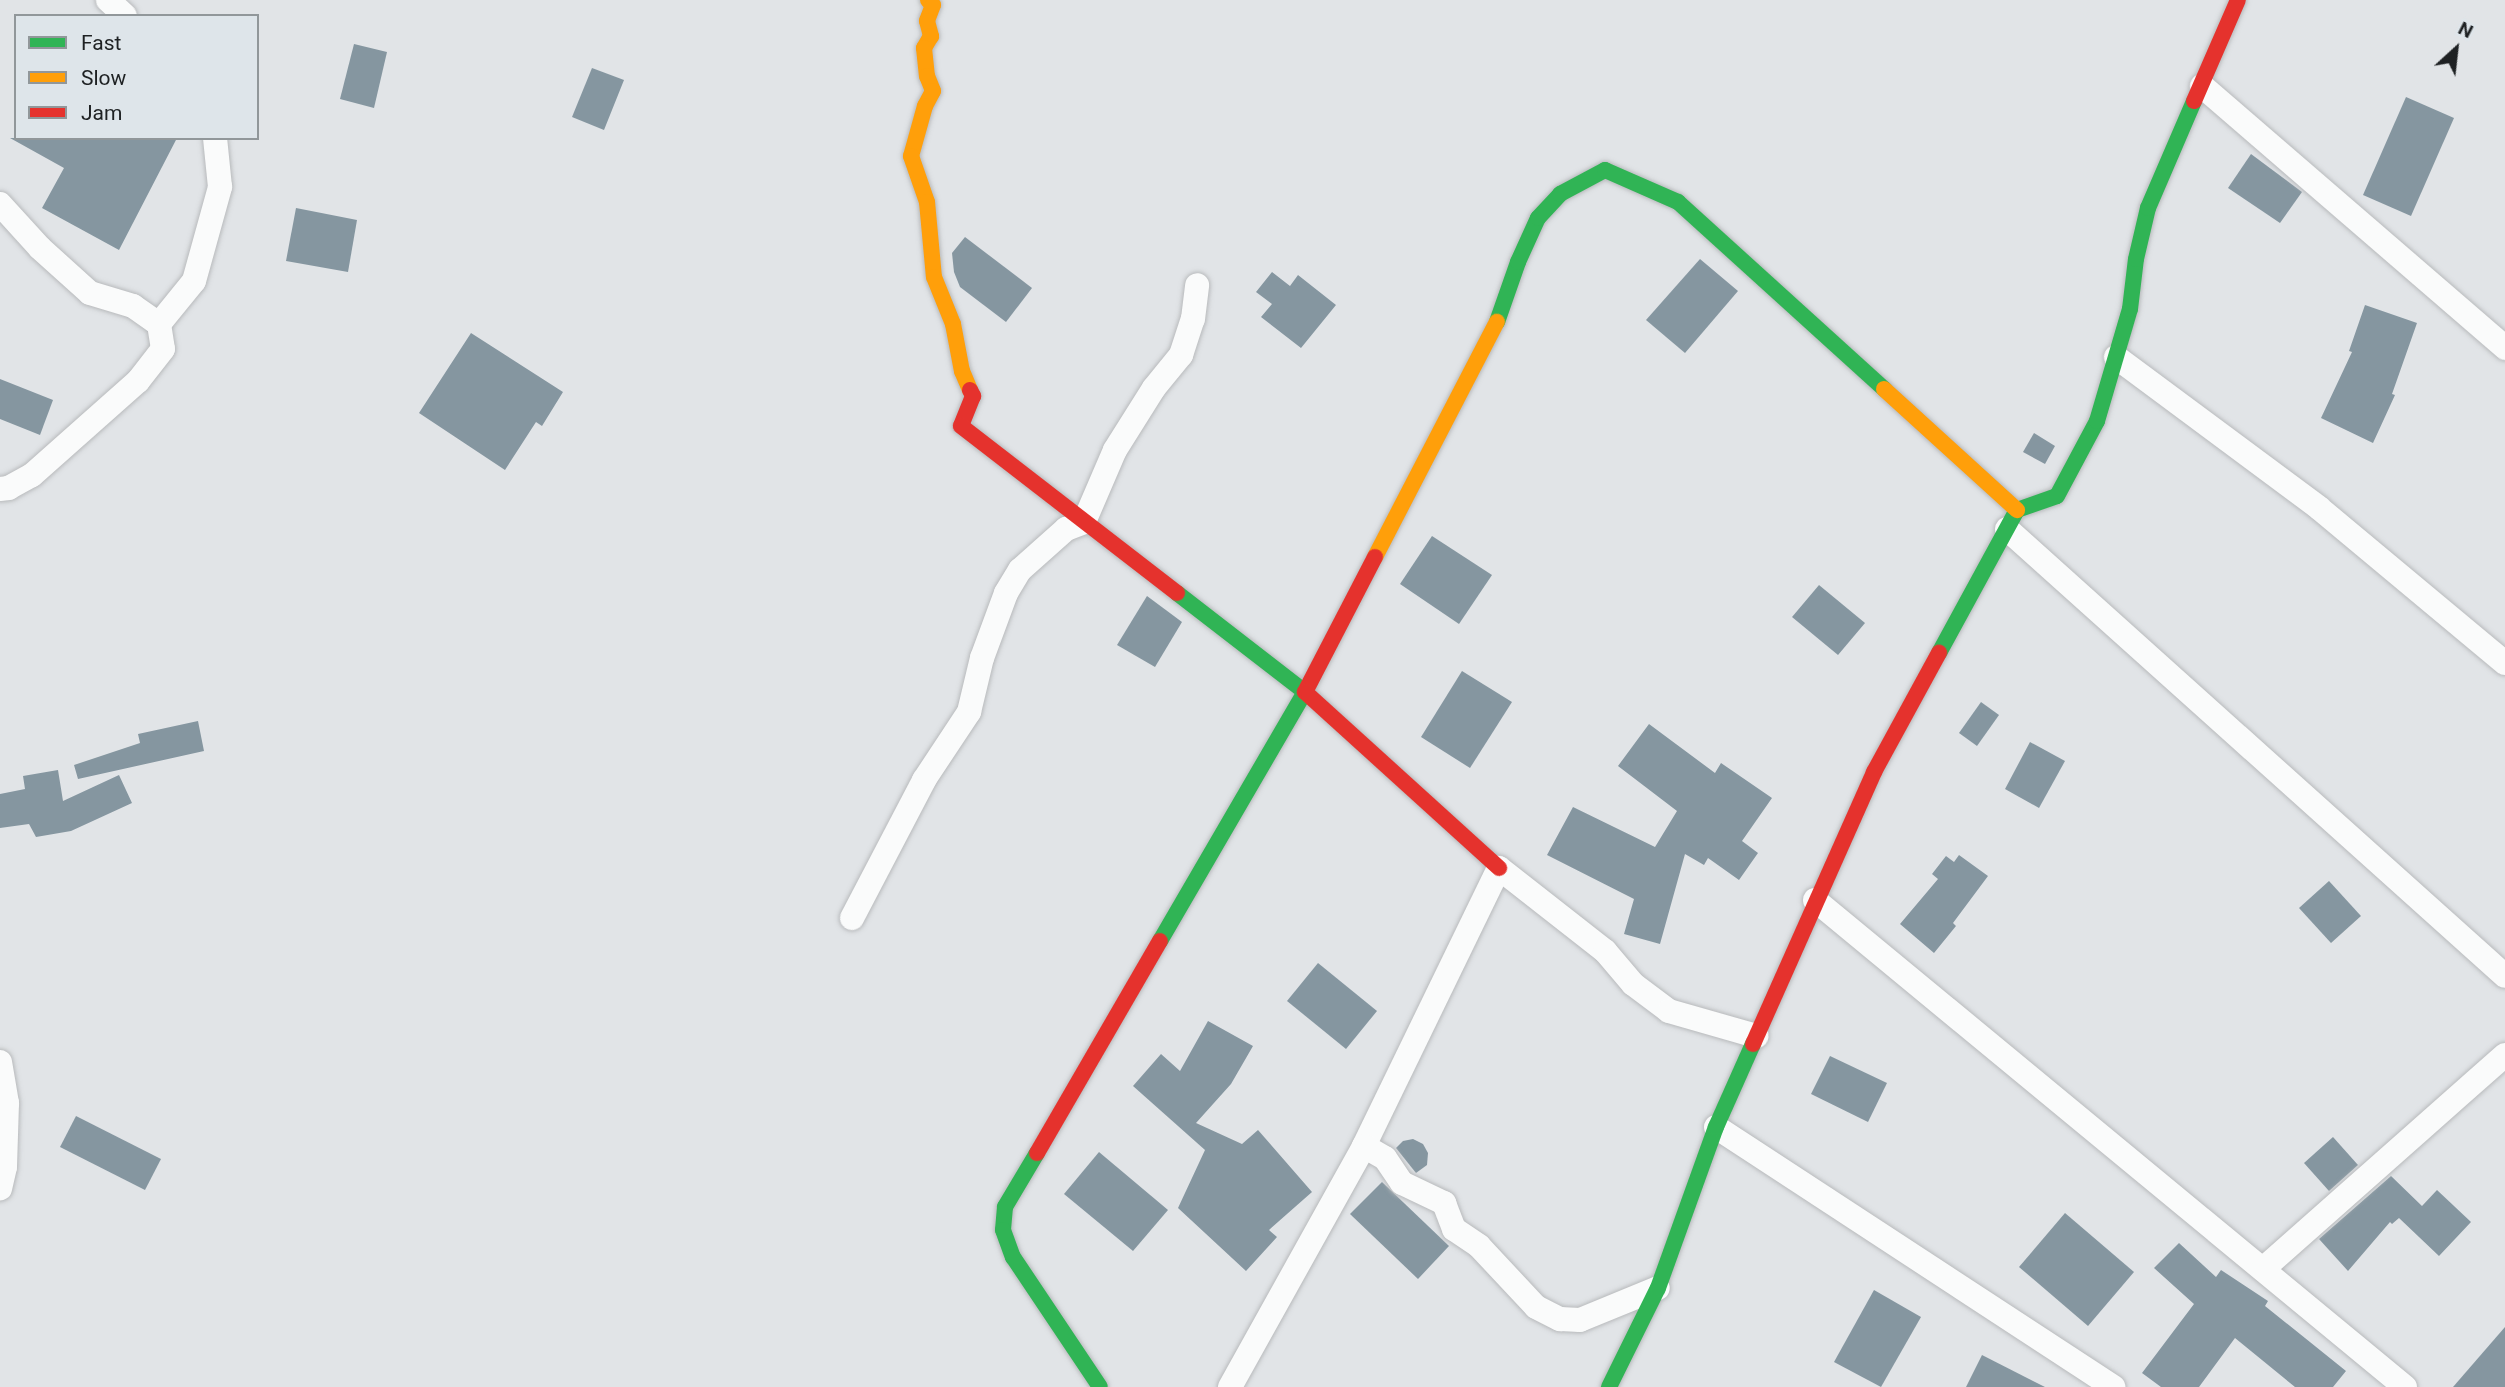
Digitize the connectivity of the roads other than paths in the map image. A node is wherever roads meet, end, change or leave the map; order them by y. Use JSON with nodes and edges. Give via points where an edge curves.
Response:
{"nodes":[{"id":1,"x":108,"y":0,"type":"edge"},
{"id":2,"x":928,"y":0,"type":"edge"},
{"id":3,"x":2238,"y":0,"type":"edge"},
{"id":4,"x":123,"y":14,"type":"edge"},
{"id":5,"x":2202,"y":86,"type":"junction"},
{"id":6,"x":215,"y":140,"type":"edge"},
{"id":7,"x":0,"y":204,"type":"edge"},
{"id":8,"x":1197,"y":285,"type":"dead end"},
{"id":9,"x":159,"y":324,"type":"junction"},
{"id":10,"x":2505,"y":348,"type":"edge"},
{"id":11,"x":2116,"y":357,"type":"junction"},
{"id":12,"x":0,"y":489,"type":"edge"},
{"id":13,"x":2012,"y":520,"type":"junction"},
{"id":14,"x":1084,"y":523,"type":"junction"},
{"id":15,"x":2505,"y":663,"type":"edge"},
{"id":16,"x":1306,"y":692,"type":"junction"},
{"id":17,"x":1499,"y":868,"type":"junction"},
{"id":18,"x":1815,"y":900,"type":"junction"},
{"id":19,"x":852,"y":918,"type":"dead end"},
{"id":20,"x":2505,"y":976,"type":"edge"},
{"id":21,"x":1756,"y":1036,"type":"junction"},
{"id":22,"x":2505,"y":1055,"type":"edge"},
{"id":23,"x":0,"y":1062,"type":"edge"},
{"id":24,"x":1716,"y":1127,"type":"junction"},
{"id":25,"x":1364,"y":1146,"type":"junction"},
{"id":26,"x":0,"y":1188,"type":"edge"},
{"id":27,"x":2263,"y":1269,"type":"junction"},
{"id":28,"x":1658,"y":1288,"type":"junction"},
{"id":29,"x":1100,"y":1387,"type":"edge"},
{"id":30,"x":1230,"y":1387,"type":"edge"},
{"id":31,"x":1609,"y":1387,"type":"edge"},
{"id":32,"x":2114,"y":1387,"type":"edge"},
{"id":33,"x":2405,"y":1387,"type":"edge"}],
"edges":[{"from":1,"to":4,"type":"street"},
{"from":2,"to":14,"type":"street","via":[[933,5],[930,36],[923,48],[933,91],[911,156],[928,202],[934,277],[973,396],[961,426]]},
{"from":3,"to":5,"type":"street"},
{"from":5,"to":10,"type":"street"},
{"from":5,"to":11,"type":"street","via":[[2148,208],[2130,309]]},
{"from":6,"to":9,"type":"street","via":[[220,187],[194,281]]},
{"from":7,"to":9,"type":"street","via":[[90,293],[133,306]]},
{"from":8,"to":14,"type":"street","via":[[1193,319],[1181,355],[1115,450]]},
{"from":9,"to":12,"type":"street","via":[[163,349],[138,381],[32,475]]},
{"from":11,"to":13,"type":"street","via":[[2097,421],[2057,496]]},
{"from":11,"to":15,"type":"street","via":[[2319,508]]},
{"from":13,"to":16,"type":"street","via":[[1678,202],[1605,170],[1560,194],[1538,218],[1499,320]]},
{"from":13,"to":18,"type":"street","via":[[1874,772]]},
{"from":13,"to":20,"type":"street"},
{"from":14,"to":16,"type":"street"},
{"from":14,"to":19,"type":"street","via":[[1066,529],[1013,581],[991,630],[969,712],[924,780]]},
{"from":16,"to":17,"type":"street"},
{"from":16,"to":29,"type":"street","via":[[1004,1207],[1003,1230],[1013,1257]]},
{"from":17,"to":21,"type":"street","via":[[1605,951],[1633,984],[1669,1011]]},
{"from":17,"to":25,"type":"street"},
{"from":18,"to":21,"type":"street"},
{"from":18,"to":27,"type":"street"},
{"from":21,"to":24,"type":"street"},
{"from":22,"to":27,"type":"street"},
{"from":23,"to":26,"type":"street","via":[[7,1103]]},
{"from":24,"to":28,"type":"street"},
{"from":24,"to":32,"type":"street"},
{"from":25,"to":28,"type":"street","via":[[1385,1158],[1402,1183],[1444,1202],[1454,1229],[1479,1246],[1536,1307],[1560,1319],[1580,1320]]},
{"from":25,"to":30,"type":"street"},
{"from":27,"to":33,"type":"street"},
{"from":28,"to":31,"type":"street"}]}
